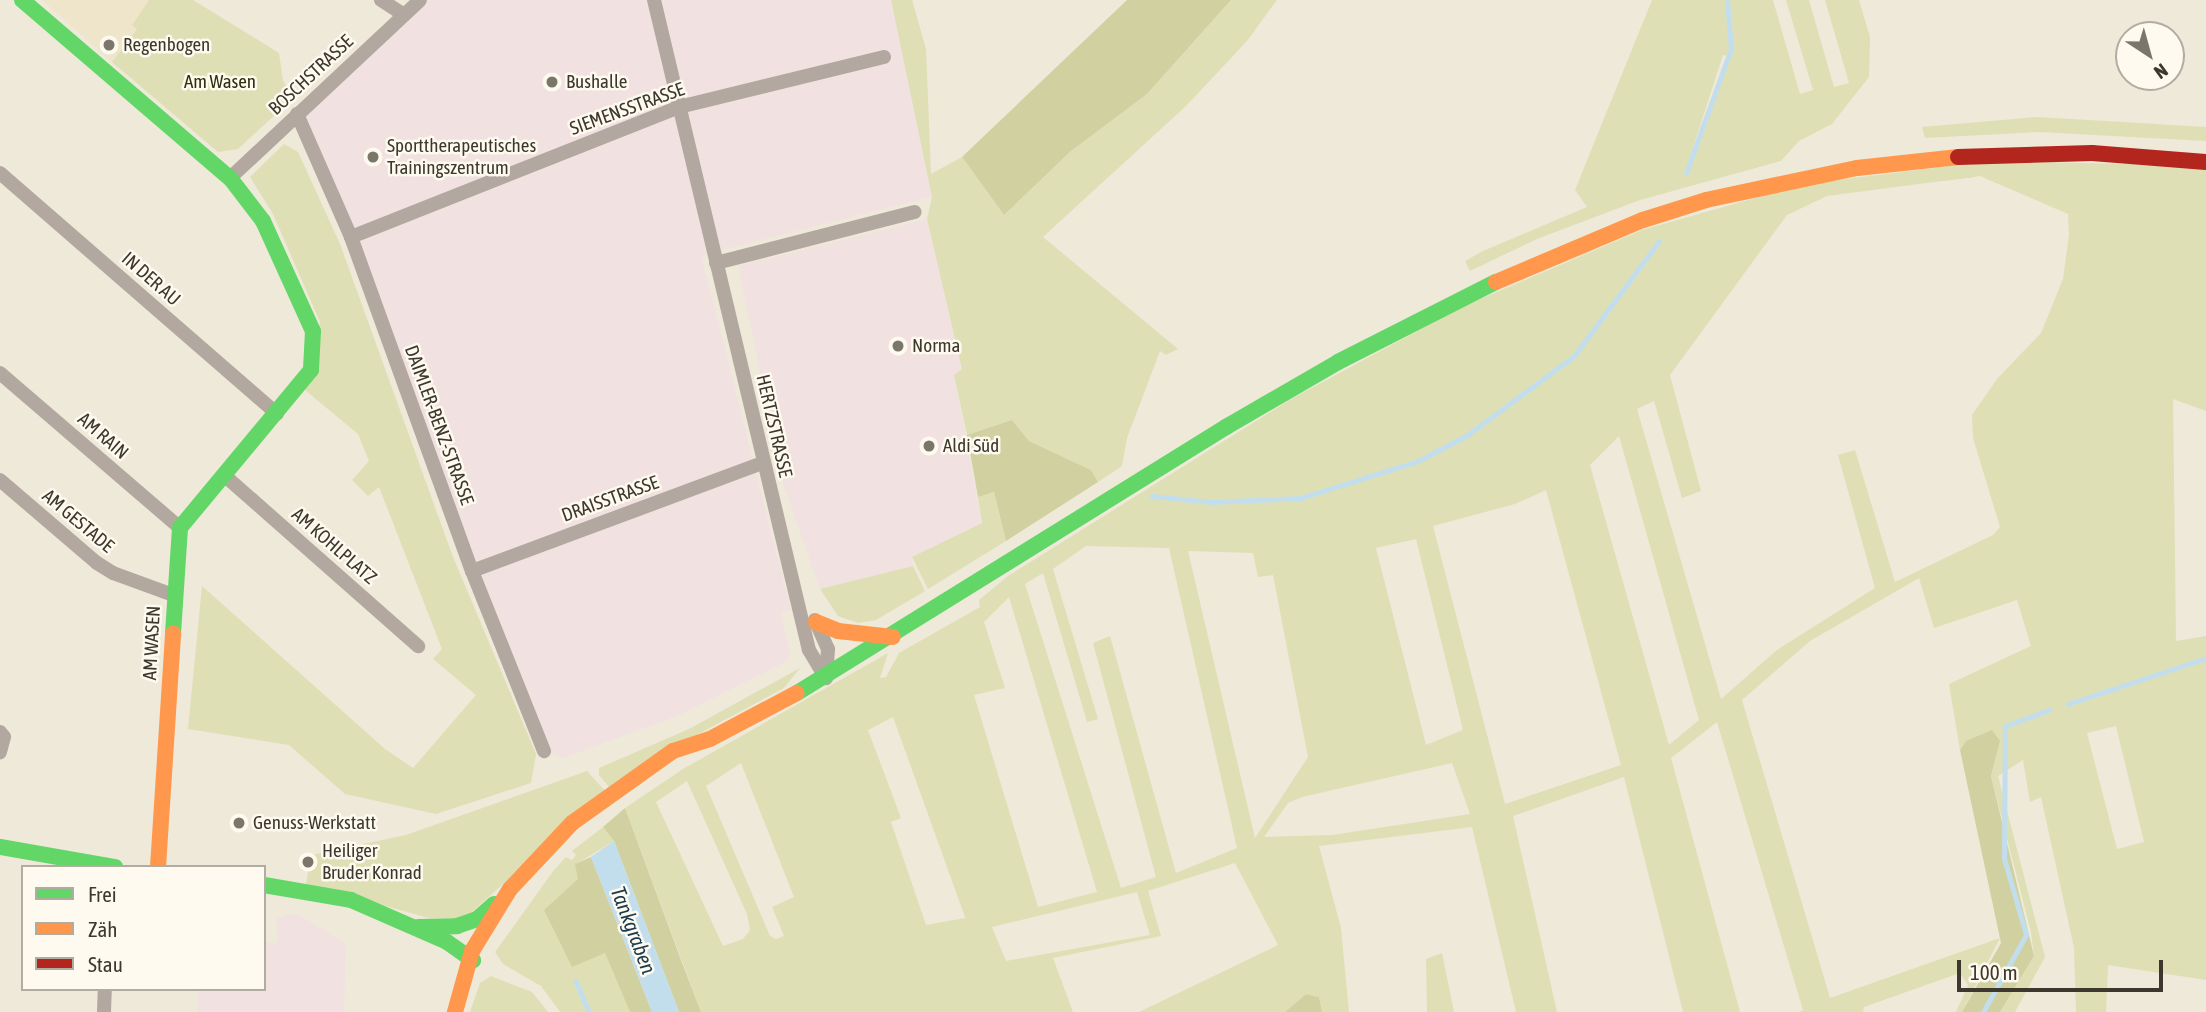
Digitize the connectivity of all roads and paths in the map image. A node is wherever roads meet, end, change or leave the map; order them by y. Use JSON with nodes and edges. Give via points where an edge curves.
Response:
{"nodes":[{"id":1,"x":22,"y":0,"type":"edge"},
{"id":2,"x":381,"y":0,"type":"edge"},
{"id":3,"x":420,"y":0,"type":"edge"},
{"id":4,"x":654,"y":0,"type":"edge"},
{"id":5,"x":404,"y":15,"type":"junction"},
{"id":6,"x":884,"y":57,"type":"dead end"},
{"id":7,"x":679,"y":107,"type":"junction"},
{"id":8,"x":297,"y":114,"type":"junction"},
{"id":9,"x":2206,"y":162,"type":"edge"},
{"id":10,"x":0,"y":173,"type":"edge"},
{"id":11,"x":230,"y":178,"type":"junction"},
{"id":12,"x":915,"y":212,"type":"dead end"},
{"id":13,"x":351,"y":237,"type":"junction"},
{"id":14,"x":716,"y":263,"type":"junction"},
{"id":15,"x":0,"y":373,"type":"edge"},
{"id":16,"x":277,"y":414,"type":"junction"},
{"id":17,"x":762,"y":463,"type":"junction"},
{"id":18,"x":224,"y":475,"type":"junction"},
{"id":19,"x":0,"y":480,"type":"edge"},
{"id":20,"x":180,"y":528,"type":"junction"},
{"id":21,"x":472,"y":571,"type":"junction"},
{"id":22,"x":176,"y":596,"type":"junction"},
{"id":23,"x":799,"y":596,"type":"junction"},
{"id":24,"x":816,"y":622,"type":"junction"},
{"id":25,"x":893,"y":637,"type":"junction"},
{"id":26,"x":418,"y":646,"type":"dead end"},
{"id":27,"x":826,"y":678,"type":"junction"},
{"id":28,"x":0,"y":732,"type":"edge"},
{"id":29,"x":710,"y":739,"type":"junction"},
{"id":30,"x":544,"y":751,"type":"dead end"},
{"id":31,"x":0,"y":752,"type":"edge"},
{"id":32,"x":0,"y":848,"type":"edge"},
{"id":33,"x":100,"y":865,"type":"edge"},
{"id":34,"x":158,"y":865,"type":"edge"},
{"id":35,"x":266,"y":885,"type":"edge"},
{"id":36,"x":508,"y":891,"type":"junction"},
{"id":37,"x":414,"y":927,"type":"junction"},
{"id":38,"x":473,"y":960,"type":"junction"},
{"id":39,"x":105,"y":991,"type":"edge"},
{"id":40,"x":104,"y":1012,"type":"edge"},
{"id":41,"x":455,"y":1012,"type":"edge"}],
"edges":[{"from":1,"to":11,"type":"main road"},
{"from":2,"to":5,"type":"street"},
{"from":3,"to":5,"type":"street","name":"BOSCHSTRASSE"},
{"from":4,"to":7,"type":"street","name":"HERTZSTRASSE"},
{"from":5,"to":8,"type":"street","name":"BOSCHSTRASSE"},
{"from":6,"to":7,"type":"street","name":"SIEMENSSTRASSE"},
{"from":7,"to":13,"type":"street","name":"SIEMENSSTRASSE"},
{"from":7,"to":14,"type":"street","name":"HERTZSTRASSE"},
{"from":8,"to":11,"type":"street","name":"BOSCHSTRASSE"},
{"from":8,"to":13,"type":"street","name":"DAIMLER-BENZ-STRASSE"},
{"from":9,"to":25,"type":"main road","via":[[2052,152],[1932,159],[1777,183],[1643,220],[1479,289],[1338,362]]},
{"from":10,"to":16,"type":"street","name":"IN DER AU"},
{"from":11,"to":16,"type":"main road","via":[[263,221],[313,331],[311,370]]},
{"from":12,"to":14,"type":"street"},
{"from":13,"to":21,"type":"street","name":"DAIMLER-BENZ-STRASSE"},
{"from":14,"to":17,"type":"street","name":"HERTZSTRASSE"},
{"from":15,"to":20,"type":"street","name":"AM RAIN"},
{"from":16,"to":18,"type":"main road"},
{"from":17,"to":21,"type":"street","name":"DRAISSTRASSE"},
{"from":17,"to":23,"type":"street","name":"HERTZSTRASSE"},
{"from":18,"to":20,"type":"main road"},
{"from":18,"to":26,"type":"street","name":"AM KOHLPLATZ"},
{"from":19,"to":22,"type":"street","name":"AM GESTADE","via":[[113,573]]},
{"from":20,"to":22,"type":"main road","name":"AM WASEN"},
{"from":21,"to":30,"type":"street","name":"DAIMLER-BENZ-STRASSE"},
{"from":22,"to":34,"type":"main road","name":"AM WASEN"},
{"from":23,"to":24,"type":"street","name":"HERTZSTRASSE"},
{"from":23,"to":27,"type":"street","name":"HERTZSTRASSE","via":[[810,657]]},
{"from":24,"to":25,"type":"main road","via":[[838,631]]},
{"from":24,"to":27,"type":"street","name":"HERTZSTRASSE","via":[[828,649]]},
{"from":25,"to":27,"type":"main road"},
{"from":27,"to":29,"type":"main road"},
{"from":28,"to":31,"type":"street","via":[[4,737]]},
{"from":29,"to":36,"type":"main road","via":[[673,751],[610,793],[572,823]]},
{"from":29,"to":38,"type":"main road","via":[[579,834],[545,866],[489,947]]},
{"from":32,"to":33,"type":"main road"},
{"from":35,"to":37,"type":"main road","via":[[351,900]]},
{"from":36,"to":37,"type":"main road","via":[[477,919],[457,926]]},
{"from":36,"to":38,"type":"main road","via":[[472,951]]},
{"from":37,"to":38,"type":"main road"},
{"from":38,"to":41,"type":"main road"},
{"from":39,"to":40,"type":"street"}]}
